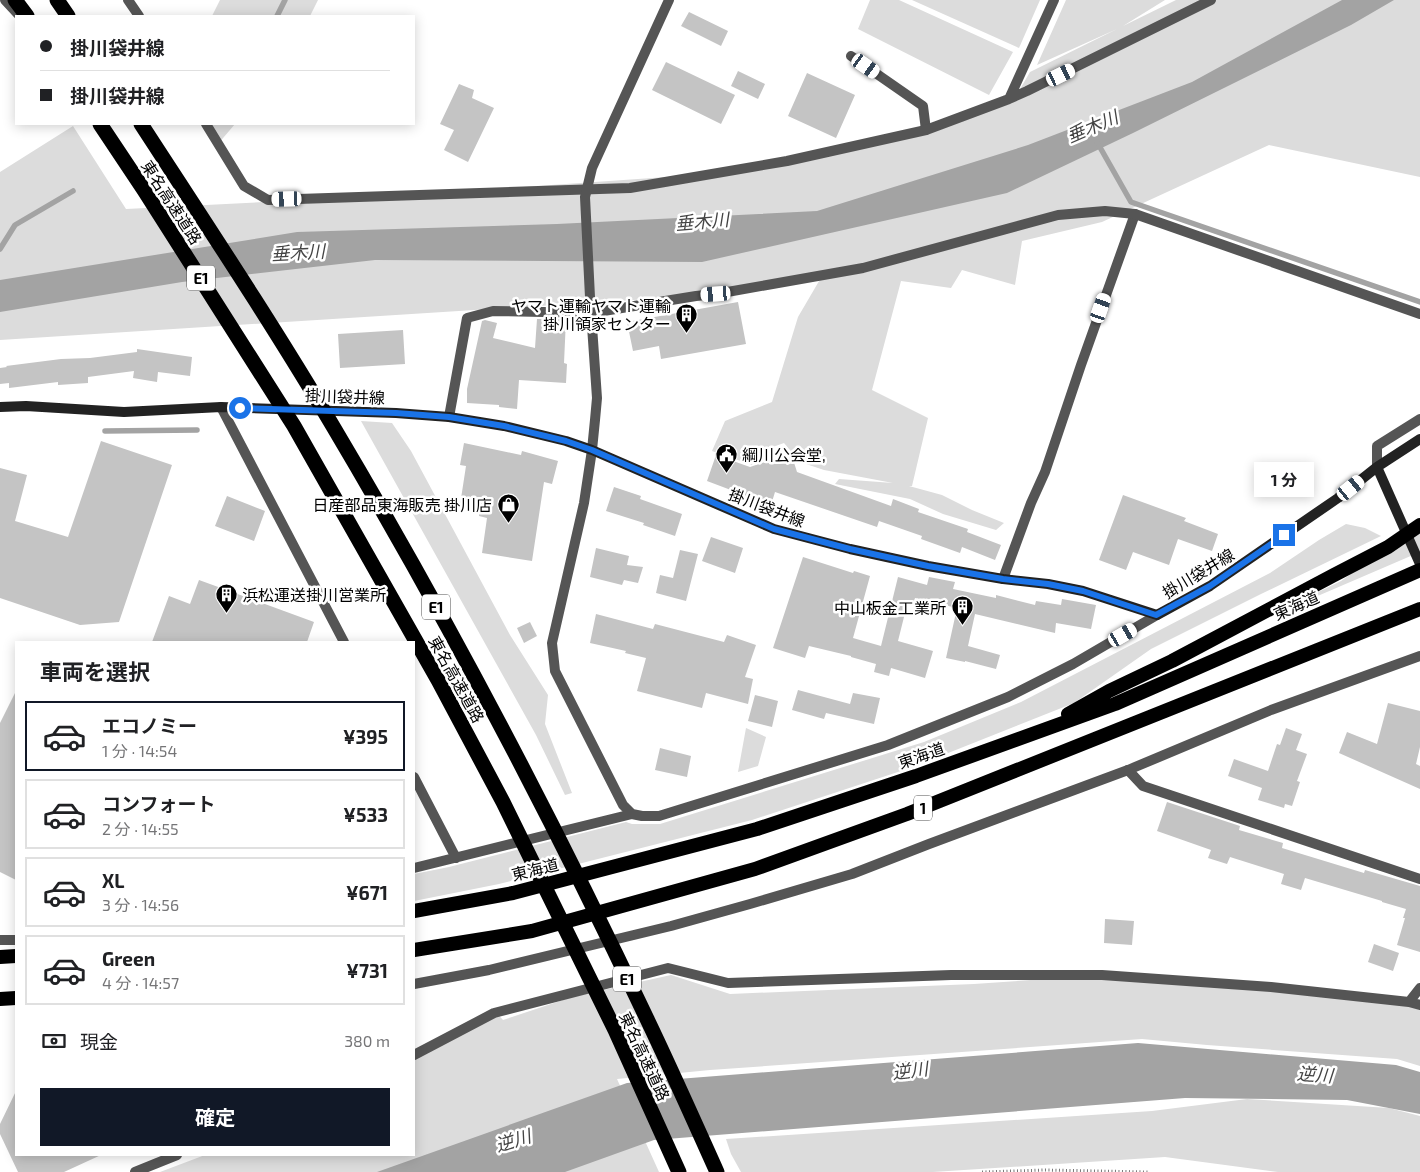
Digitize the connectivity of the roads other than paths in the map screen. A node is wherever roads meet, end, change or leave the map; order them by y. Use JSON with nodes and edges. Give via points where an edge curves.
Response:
{"nodes":[{"id":1,"x":5,"y":0,"type":"edge"},
{"id":2,"x":15,"y":0,"type":"edge"},
{"id":3,"x":58,"y":0,"type":"edge"},
{"id":4,"x":128,"y":0,"type":"edge"},
{"id":5,"x":670,"y":0,"type":"edge"},
{"id":6,"x":1054,"y":0,"type":"edge"},
{"id":7,"x":1211,"y":0,"type":"edge"},
{"id":8,"x":20,"y":15,"type":"edge"},
{"id":9,"x":26,"y":15,"type":"edge"},
{"id":10,"x":67,"y":15,"type":"edge"},
{"id":11,"x":137,"y":15,"type":"edge"},
{"id":12,"x":851,"y":56,"type":"dead end"},
{"id":13,"x":1009,"y":98,"type":"junction"},
{"id":14,"x":141,"y":125,"type":"edge"},
{"id":15,"x":207,"y":125,"type":"edge"},
{"id":16,"x":103,"y":128,"type":"edge"},
{"id":17,"x":926,"y":130,"type":"junction"},
{"id":18,"x":586,"y":193,"type":"junction"},
{"id":19,"x":1135,"y":214,"type":"junction"},
{"id":20,"x":591,"y":313,"type":"junction"},
{"id":21,"x":1420,"y":314,"type":"edge"},
{"id":22,"x":0,"y":407,"type":"edge"},
{"id":23,"x":220,"y":407,"type":"junction"},
{"id":24,"x":449,"y":417,"type":"junction"},
{"id":25,"x":1420,"y":419,"type":"edge"},
{"id":26,"x":1420,"y":439,"type":"edge"},
{"id":27,"x":592,"y":450,"type":"junction"},
{"id":28,"x":1377,"y":467,"type":"junction"},
{"id":29,"x":1420,"y":525,"type":"edge"},
{"id":30,"x":1420,"y":564,"type":"edge"},
{"id":31,"x":1420,"y":570,"type":"edge"},
{"id":32,"x":1003,"y":579,"type":"junction"},
{"id":33,"x":1418,"y":610,"type":"edge"},
{"id":34,"x":1156,"y":615,"type":"junction"},
{"id":35,"x":343,"y":641,"type":"edge"},
{"id":36,"x":1420,"y":656,"type":"edge"},
{"id":37,"x":1034,"y":733,"type":"junction"},
{"id":38,"x":1128,"y":770,"type":"junction"},
{"id":39,"x":415,"y":779,"type":"edge"},
{"id":40,"x":632,"y":814,"type":"junction"},
{"id":41,"x":456,"y":858,"type":"junction"},
{"id":42,"x":415,"y":868,"type":"edge"},
{"id":43,"x":1420,"y":879,"type":"edge"},
{"id":44,"x":415,"y":911,"type":"edge"},
{"id":45,"x":0,"y":940,"type":"edge"},
{"id":46,"x":15,"y":940,"type":"edge"},
{"id":47,"x":415,"y":950,"type":"edge"},
{"id":48,"x":15,"y":956,"type":"edge"},
{"id":49,"x":0,"y":957,"type":"edge"},
{"id":50,"x":415,"y":984,"type":"edge"},
{"id":51,"x":1420,"y":988,"type":"edge"},
{"id":52,"x":15,"y":998,"type":"edge"},
{"id":53,"x":0,"y":1000,"type":"edge"},
{"id":54,"x":15,"y":1001,"type":"edge"},
{"id":55,"x":1409,"y":1002,"type":"junction"},
{"id":56,"x":1420,"y":1005,"type":"edge"},
{"id":57,"x":415,"y":1054,"type":"edge"},
{"id":58,"x":175,"y":1156,"type":"edge"},
{"id":59,"x":135,"y":1172,"type":"edge"},
{"id":60,"x":679,"y":1172,"type":"edge"},
{"id":61,"x":717,"y":1172,"type":"edge"}],
"edges":[{"from":1,"to":8,"type":"street"},
{"from":2,"to":9,"type":"highway"},
{"from":3,"to":10,"type":"highway"},
{"from":4,"to":11,"type":"street"},
{"from":5,"to":18,"type":"street","via":[[592,168]]},
{"from":6,"to":13,"type":"street"},
{"from":7,"to":13,"type":"street"},
{"from":12,"to":17,"type":"street","via":[[923,106]]},
{"from":13,"to":17,"type":"street"},
{"from":14,"to":61,"type":"highway","name":"東名高速道路","number":"E1","via":[[334,428],[469,665],[647,1019]]},
{"from":15,"to":18,"type":"street","via":[[244,186],[268,200]]},
{"from":16,"to":60,"type":"highway","name":"東名高速道路","number":"E1","via":[[294,426],[434,672],[503,802],[615,1030]]},
{"from":17,"to":18,"type":"street","via":[[787,161]]},
{"from":18,"to":20,"type":"street"},
{"from":19,"to":20,"type":"street","via":[[1105,211],[1058,215],[863,268]]},
{"from":19,"to":21,"type":"street"},
{"from":19,"to":32,"type":"street","via":[[1045,472]]},
{"from":20,"to":24,"type":"street","via":[[493,311],[467,318]]},
{"from":20,"to":27,"type":"street","via":[[597,398]]},
{"from":22,"to":23,"type":"main road","name":"掛川袋井線","via":[[124,412]]},
{"from":23,"to":24,"type":"main road","name":"掛川袋井線"},
{"from":23,"to":35,"type":"street"},
{"from":24,"to":27,"type":"main road","name":"掛川袋井線","via":[[504,426]]},
{"from":25,"to":28,"type":"street","via":[[1377,446]]},
{"from":26,"to":28,"type":"main road","name":"掛川袋井線"},
{"from":27,"to":32,"type":"main road","name":"掛川袋井線","via":[[774,529],[850,549]]},
{"from":27,"to":40,"type":"street","via":[[584,504],[552,644],[555,671],[623,805]]},
{"from":28,"to":30,"type":"main road"},
{"from":28,"to":34,"type":"main road","name":"掛川袋井線","via":[[1338,498],[1210,586]]},
{"from":29,"to":37,"type":"highway","number":"1","via":[[1388,547]]},
{"from":31,"to":37,"type":"highway","name":"東海道","number":"1","via":[[1115,704]]},
{"from":32,"to":34,"type":"main road","name":"掛川袋井線","via":[[1083,591]]},
{"from":33,"to":47,"type":"highway","number":"1","via":[[907,814],[755,868],[532,931]]},
{"from":34,"to":40,"type":"street","via":[[1073,664],[1008,697],[888,745],[659,816]]},
{"from":36,"to":38,"type":"street","via":[[1271,710]]},
{"from":37,"to":44,"type":"highway","name":"東海道","number":"1","via":[[757,829],[513,892]]},
{"from":38,"to":43,"type":"street","via":[[1142,786]]},
{"from":38,"to":50,"type":"street","via":[[852,874],[672,926],[498,968]]},
{"from":39,"to":41,"type":"street"},
{"from":40,"to":41,"type":"street"},
{"from":41,"to":42,"type":"street"},
{"from":45,"to":46,"type":"street"},
{"from":48,"to":49,"type":"highway"},
{"from":51,"to":55,"type":"street"},
{"from":52,"to":53,"type":"highway"},
{"from":53,"to":54,"type":"street"},
{"from":55,"to":56,"type":"street"},
{"from":55,"to":57,"type":"street","via":[[1271,986],[1102,975],[951,975],[728,983],[668,968],[494,1013]]},
{"from":58,"to":59,"type":"street"}]}
